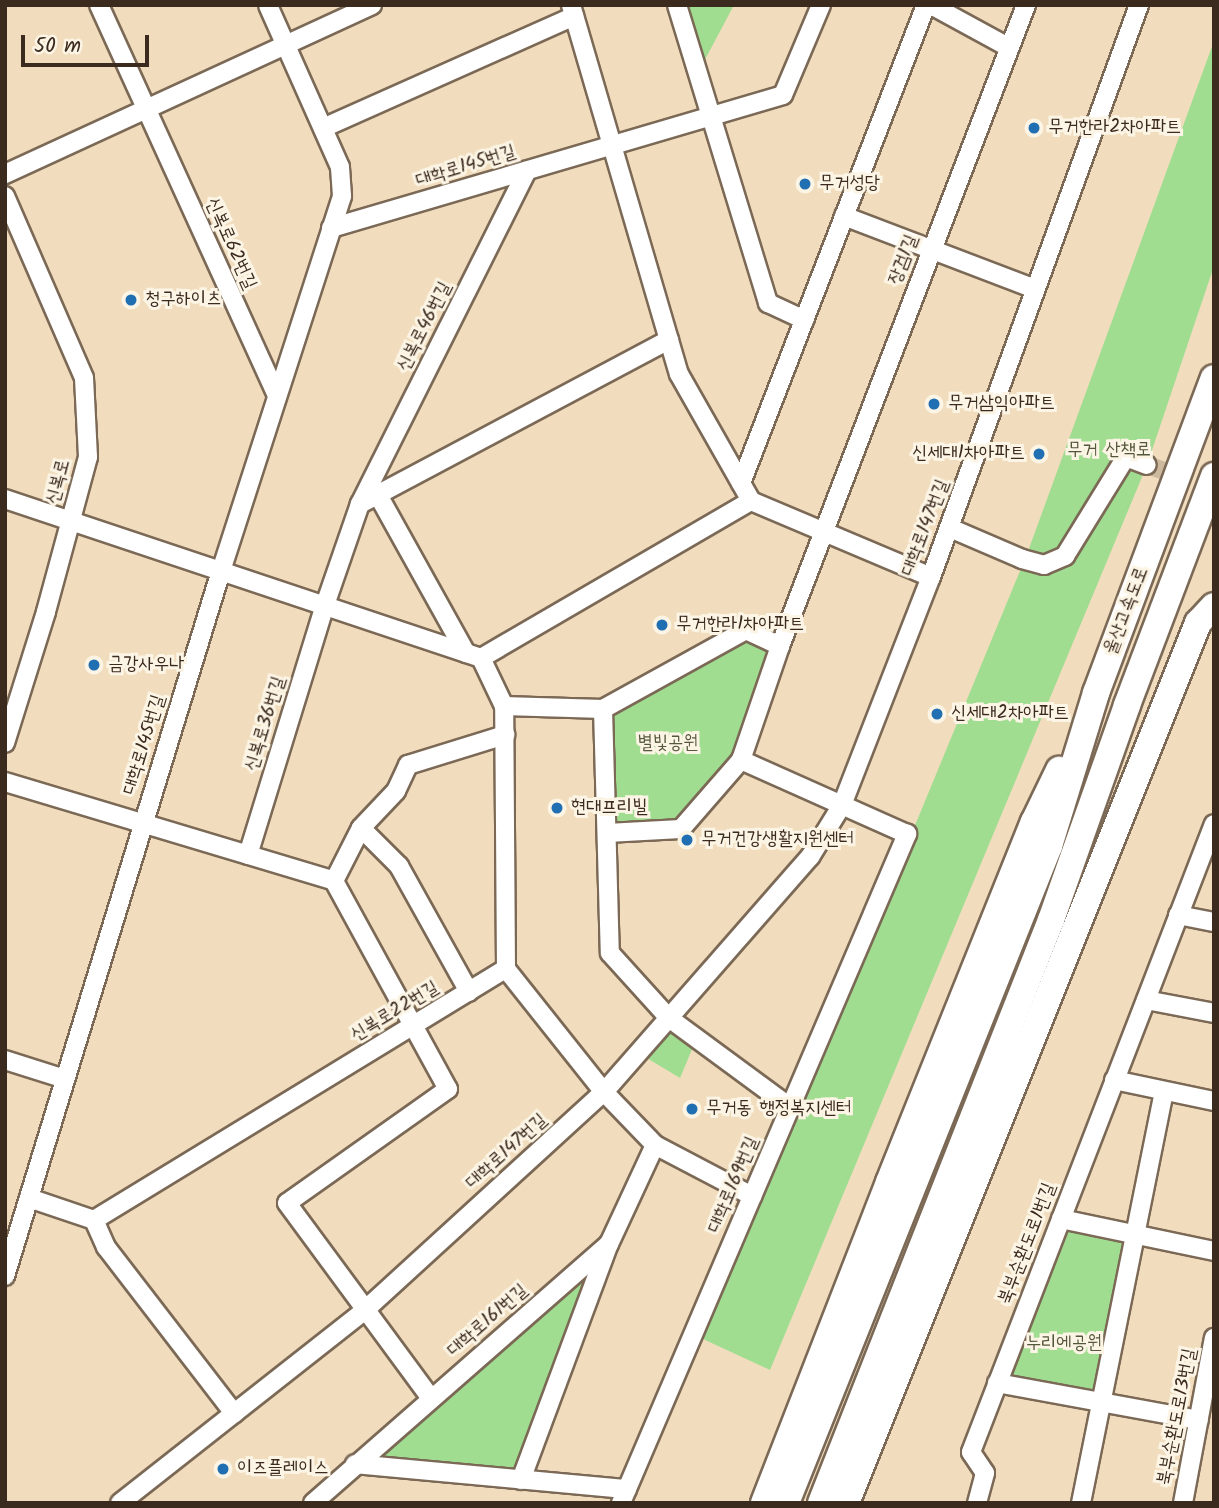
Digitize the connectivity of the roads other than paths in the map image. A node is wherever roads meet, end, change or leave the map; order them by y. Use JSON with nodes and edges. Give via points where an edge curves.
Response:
{"nodes":[{"id":1,"x":99,"y":5,"type":"edge"},
{"id":2,"x":268,"y":5,"type":"edge"},
{"id":3,"x":372,"y":5,"type":"edge"},
{"id":4,"x":677,"y":5,"type":"edge"},
{"id":5,"x":821,"y":5,"type":"edge"},
{"id":6,"x":929,"y":5,"type":"edge"},
{"id":7,"x":1026,"y":5,"type":"edge"},
{"id":8,"x":1139,"y":5,"type":"edge"},
{"id":9,"x":573,"y":11,"type":"edge"},
{"id":10,"x":286,"y":45,"type":"junction"},
{"id":11,"x":1008,"y":47,"type":"junction"},
{"id":12,"x":146,"y":110,"type":"junction"},
{"id":13,"x":711,"y":117,"type":"junction"},
{"id":14,"x":323,"y":128,"type":"junction"},
{"id":15,"x":612,"y":145,"type":"junction"},
{"id":16,"x":527,"y":170,"type":"junction"},
{"id":17,"x":5,"y":174,"type":"edge"},
{"id":18,"x":5,"y":196,"type":"edge"},
{"id":19,"x":845,"y":216,"type":"junction"},
{"id":20,"x":331,"y":228,"type":"junction"},
{"id":21,"x":931,"y":250,"type":"junction"},
{"id":22,"x":1035,"y":289,"type":"junction"},
{"id":23,"x":804,"y":320,"type":"junction"},
{"id":24,"x":669,"y":341,"type":"junction"},
{"id":25,"x":1214,"y":379,"type":"edge"},
{"id":26,"x":277,"y":396,"type":"junction"},
{"id":27,"x":1147,"y":465,"type":"tunnel mouth"},
{"id":28,"x":1214,"y":476,"type":"edge"},
{"id":29,"x":741,"y":483,"type":"junction"},
{"id":30,"x":378,"y":495,"type":"junction"},
{"id":31,"x":5,"y":499,"type":"edge"},
{"id":32,"x":751,"y":500,"type":"junction"},
{"id":33,"x":360,"y":503,"type":"junction"},
{"id":34,"x":71,"y":520,"type":"junction"},
{"id":35,"x":950,"y":528,"type":"junction"},
{"id":36,"x":823,"y":531,"type":"junction"},
{"id":37,"x":221,"y":571,"type":"junction"},
{"id":38,"x":931,"y":577,"type":"junction"},
{"id":39,"x":325,"y":605,"type":"junction"},
{"id":40,"x":1214,"y":606,"type":"edge"},
{"id":41,"x":780,"y":646,"type":"junction"},
{"id":42,"x":473,"y":655,"type":"junction"},
{"id":43,"x":1096,"y":693,"type":"junction"},
{"id":44,"x":1126,"y":705,"type":"junction"},
{"id":45,"x":504,"y":706,"type":"junction"},
{"id":46,"x":603,"y":709,"type":"junction"},
{"id":47,"x":505,"y":735,"type":"junction"},
{"id":48,"x":5,"y":743,"type":"edge"},
{"id":49,"x":741,"y":760,"type":"junction"},
{"id":50,"x":5,"y":782,"type":"edge"},
{"id":51,"x":842,"y":805,"type":"junction"},
{"id":52,"x":143,"y":824,"type":"junction"},
{"id":53,"x":1214,"y":824,"type":"edge"},
{"id":54,"x":361,"y":828,"type":"junction"},
{"id":55,"x":607,"y":833,"type":"junction"},
{"id":56,"x":248,"y":855,"type":"junction"},
{"id":57,"x":334,"y":881,"type":"junction"},
{"id":58,"x":1178,"y":915,"type":"junction"},
{"id":59,"x":1214,"y":922,"type":"edge"},
{"id":60,"x":1062,"y":956,"type":"junction"},
{"id":61,"x":506,"y":969,"type":"junction"},
{"id":62,"x":469,"y":992,"type":"junction"},
{"id":63,"x":1146,"y":1000,"type":"junction"},
{"id":64,"x":1214,"y":1013,"type":"edge"},
{"id":65,"x":669,"y":1018,"type":"junction"},
{"id":66,"x":414,"y":1026,"type":"junction"},
{"id":67,"x":5,"y":1060,"type":"edge"},
{"id":68,"x":65,"y":1079,"type":"junction"},
{"id":69,"x":1114,"y":1080,"type":"junction"},
{"id":70,"x":1164,"y":1091,"type":"junction"},
{"id":71,"x":604,"y":1092,"type":"junction"},
{"id":72,"x":1214,"y":1101,"type":"edge"},
{"id":73,"x":791,"y":1108,"type":"junction"},
{"id":74,"x":655,"y":1145,"type":"junction"},
{"id":75,"x":752,"y":1196,"type":"junction"},
{"id":76,"x":29,"y":1198,"type":"junction"},
{"id":77,"x":1060,"y":1219,"type":"junction"},
{"id":78,"x":94,"y":1220,"type":"junction"},
{"id":79,"x":1135,"y":1235,"type":"junction"},
{"id":80,"x":609,"y":1244,"type":"junction"},
{"id":81,"x":1214,"y":1251,"type":"edge"},
{"id":82,"x":5,"y":1276,"type":"edge"},
{"id":83,"x":365,"y":1310,"type":"junction"},
{"id":84,"x":1214,"y":1338,"type":"edge"},
{"id":85,"x":997,"y":1383,"type":"junction"},
{"id":86,"x":431,"y":1398,"type":"junction"},
{"id":87,"x":1102,"y":1402,"type":"junction"},
{"id":88,"x":234,"y":1413,"type":"junction"},
{"id":89,"x":1199,"y":1420,"type":"junction"},
{"id":90,"x":355,"y":1464,"type":"junction"},
{"id":91,"x":521,"y":1480,"type":"junction"},
{"id":92,"x":624,"y":1496,"type":"edge"},
{"id":93,"x":120,"y":1503,"type":"edge"},
{"id":94,"x":313,"y":1503,"type":"edge"},
{"id":95,"x":764,"y":1503,"type":"edge"},
{"id":96,"x":786,"y":1503,"type":"edge"},
{"id":97,"x":821,"y":1503,"type":"edge"},
{"id":98,"x":846,"y":1503,"type":"edge"},
{"id":99,"x":977,"y":1503,"type":"edge"},
{"id":100,"x":1082,"y":1503,"type":"edge"},
{"id":101,"x":1183,"y":1503,"type":"edge"}],
"edges":[{"from":1,"to":12,"type":"street","name":"신복로62번길"},
{"from":2,"to":10,"type":"street","name":"대학로145번길"},
{"from":3,"to":10,"type":"street"},
{"from":4,"to":13,"type":"street"},
{"from":5,"to":13,"type":"street","name":"대학로145번길","via":[[783,95]]},
{"from":6,"to":11,"type":"street"},
{"from":6,"to":19,"type":"street"},
{"from":7,"to":11,"type":"street","name":"장검1길"},
{"from":8,"to":22,"type":"street","name":"대학로147번길"},
{"from":9,"to":14,"type":"street"},
{"from":9,"to":15,"type":"street"},
{"from":10,"to":12,"type":"street"},
{"from":10,"to":14,"type":"street","name":"대학로145번길"},
{"from":11,"to":21,"type":"street","name":"장검1길"},
{"from":12,"to":17,"type":"street"},
{"from":12,"to":26,"type":"street","name":"신복로62번길"},
{"from":13,"to":15,"type":"street","name":"대학로145번길"},
{"from":13,"to":23,"type":"street","via":[[768,303]]},
{"from":14,"to":20,"type":"street","name":"대학로145번길","via":[[340,167],[342,196]]},
{"from":15,"to":16,"type":"street","name":"대학로145번길"},
{"from":15,"to":24,"type":"street"},
{"from":16,"to":20,"type":"street","name":"대학로145번길"},
{"from":16,"to":33,"type":"street","name":"신복로46번길"},
{"from":18,"to":34,"type":"street","name":"신복로","via":[[84,378],[88,457]]},
{"from":19,"to":21,"type":"street"},
{"from":19,"to":23,"type":"street"},
{"from":20,"to":26,"type":"street","name":"대학로145번길"},
{"from":21,"to":22,"type":"street"},
{"from":21,"to":36,"type":"street","name":"장검1길"},
{"from":22,"to":35,"type":"street","name":"대학로147번길"},
{"from":23,"to":29,"type":"street"},
{"from":24,"to":29,"type":"street","via":[[679,374]]},
{"from":24,"to":30,"type":"street"},
{"from":25,"to":43,"type":"highway","name":"울산고속도로"},
{"from":26,"to":37,"type":"street","name":"대학로145번길"},
{"from":27,"to":35,"type":"street","via":[[1126,457],[1065,556],[1044,565]]},
{"from":28,"to":44,"type":"highway","name":"울산고속도로"},
{"from":29,"to":32,"type":"street"},
{"from":30,"to":33,"type":"street"},
{"from":30,"to":42,"type":"street"},
{"from":31,"to":34,"type":"street"},
{"from":32,"to":36,"type":"street"},
{"from":32,"to":42,"type":"street"},
{"from":33,"to":39,"type":"street","name":"신복로46번길"},
{"from":34,"to":37,"type":"street"},
{"from":34,"to":48,"type":"street","name":"신복로"},
{"from":35,"to":38,"type":"street","name":"대학로147번길"},
{"from":36,"to":38,"type":"street"},
{"from":36,"to":41,"type":"street"},
{"from":37,"to":39,"type":"street"},
{"from":37,"to":52,"type":"street","name":"대학로145번길"},
{"from":38,"to":51,"type":"street","name":"대학로147번길"},
{"from":39,"to":42,"type":"street"},
{"from":39,"to":56,"type":"street","name":"신복로36번길"},
{"from":40,"to":60,"type":"highway","via":[[1198,623]]},
{"from":41,"to":46,"type":"street","via":[[747,630]]},
{"from":41,"to":49,"type":"street"},
{"from":42,"to":45,"type":"street"},
{"from":43,"to":95,"type":"highway","via":[[1034,822]]},
{"from":43,"to":96,"type":"highway","name":"울산고속도로","via":[[1049,846]]},
{"from":44,"to":60,"type":"highway","via":[[1092,860]]},
{"from":44,"to":97,"type":"highway","name":"울산고속도로","via":[[1051,920]]},
{"from":45,"to":46,"type":"street"},
{"from":45,"to":47,"type":"street"},
{"from":46,"to":55,"type":"street"},
{"from":47,"to":54,"type":"street","via":[[408,765],[396,791]]},
{"from":47,"to":61,"type":"street"},
{"from":49,"to":51,"type":"street"},
{"from":49,"to":55,"type":"street","via":[[681,829]]},
{"from":50,"to":52,"type":"street"},
{"from":51,"to":65,"type":"street","name":"대학로147번길","via":[[810,858]]},
{"from":51,"to":73,"type":"street","name":"대학로169번길","via":[[907,834]]},
{"from":52,"to":56,"type":"street"},
{"from":52,"to":68,"type":"street","name":"대학로145번길"},
{"from":53,"to":58,"type":"street","name":"북부순환도로1번길"},
{"from":54,"to":57,"type":"street"},
{"from":54,"to":62,"type":"street","via":[[398,866]]},
{"from":55,"to":65,"type":"street","via":[[610,953]]},
{"from":56,"to":57,"type":"street"},
{"from":57,"to":66,"type":"street"},
{"from":58,"to":59,"type":"street"},
{"from":58,"to":63,"type":"street","name":"북부순환도로1번길"},
{"from":60,"to":98,"type":"highway"},
{"from":61,"to":62,"type":"street","name":"신복로22번길"},
{"from":61,"to":71,"type":"street"},
{"from":62,"to":66,"type":"street","name":"신복로22번길"},
{"from":63,"to":64,"type":"street"},
{"from":63,"to":69,"type":"street","name":"북부순환도로1번길"},
{"from":65,"to":71,"type":"street","name":"대학로147번길"},
{"from":65,"to":73,"type":"street"},
{"from":66,"to":78,"type":"street","name":"신복로22번길"},
{"from":66,"to":83,"type":"street","via":[[448,1089],[287,1203]]},
{"from":67,"to":68,"type":"street"},
{"from":68,"to":76,"type":"street","name":"대학로145번길"},
{"from":69,"to":70,"type":"street"},
{"from":69,"to":77,"type":"street","name":"북부순환도로1번길"},
{"from":70,"to":72,"type":"street"},
{"from":70,"to":79,"type":"street"},
{"from":71,"to":74,"type":"street"},
{"from":71,"to":83,"type":"street","name":"대학로147번길"},
{"from":73,"to":75,"type":"street","name":"대학로169번길"},
{"from":74,"to":75,"type":"street"},
{"from":74,"to":80,"type":"street","name":"대학로161번길"},
{"from":75,"to":92,"type":"street","name":"대학로169번길"},
{"from":76,"to":78,"type":"street"},
{"from":76,"to":82,"type":"street","name":"대학로145번길"},
{"from":77,"to":79,"type":"street"},
{"from":77,"to":85,"type":"street","name":"북부순환도로1번길"},
{"from":78,"to":88,"type":"street","via":[[106,1247]]},
{"from":79,"to":81,"type":"street"},
{"from":79,"to":87,"type":"street"},
{"from":80,"to":86,"type":"street","name":"대학로161번길"},
{"from":80,"to":91,"type":"street"},
{"from":83,"to":86,"type":"street"},
{"from":83,"to":88,"type":"street","name":"대학로147번길"},
{"from":84,"to":89,"type":"street","name":"북부순환도로13번길"},
{"from":85,"to":87,"type":"street"},
{"from":85,"to":99,"type":"street","name":"북부순환도로1번길","via":[[971,1452],[985,1473]]},
{"from":86,"to":90,"type":"street","name":"대학로161번길"},
{"from":87,"to":89,"type":"street"},
{"from":87,"to":100,"type":"street"},
{"from":88,"to":93,"type":"street","name":"대학로147번길"},
{"from":89,"to":101,"type":"street","name":"북부순환도로13번길"},
{"from":90,"to":91,"type":"street"},
{"from":90,"to":94,"type":"street","name":"대학로161번길"},
{"from":91,"to":92,"type":"street"}]}
